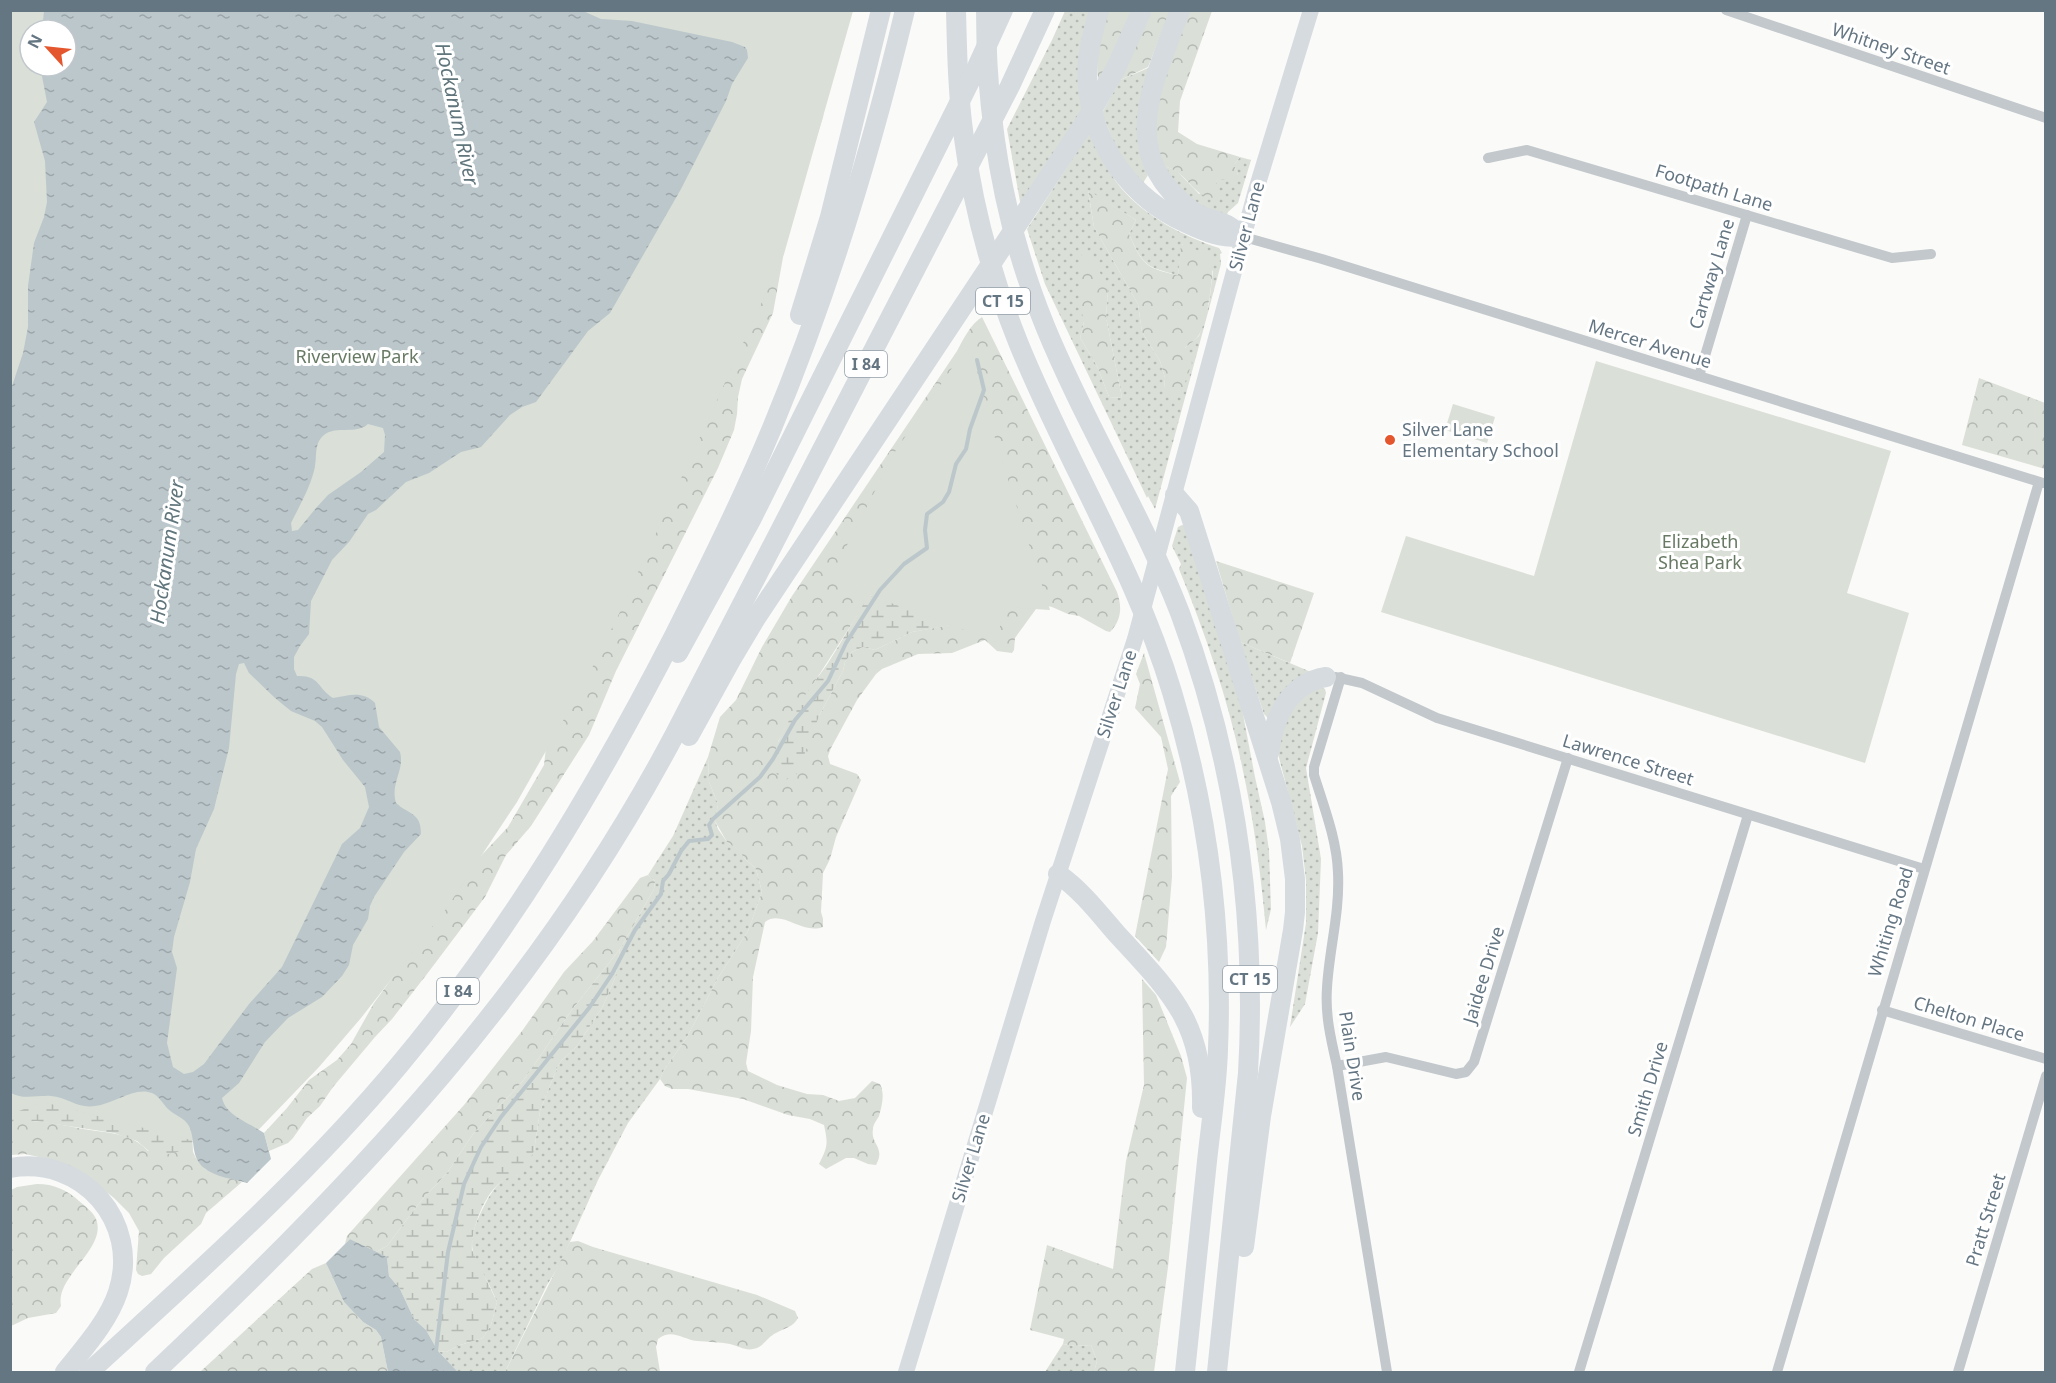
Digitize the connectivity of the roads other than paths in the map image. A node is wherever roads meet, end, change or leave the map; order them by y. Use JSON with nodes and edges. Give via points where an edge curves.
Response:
{"nodes":[{"id":1,"x":881,"y":10,"type":"edge"},
{"id":2,"x":905,"y":10,"type":"edge"},
{"id":3,"x":956,"y":10,"type":"edge"},
{"id":4,"x":986,"y":10,"type":"edge"},
{"id":5,"x":1003,"y":10,"type":"edge"},
{"id":6,"x":1045,"y":10,"type":"edge"},
{"id":7,"x":1099,"y":10,"type":"edge"},
{"id":8,"x":1143,"y":10,"type":"edge"},
{"id":9,"x":1180,"y":10,"type":"edge"},
{"id":10,"x":1311,"y":10,"type":"edge"},
{"id":11,"x":1725,"y":10,"type":"edge"},
{"id":12,"x":2046,"y":118,"type":"edge"},
{"id":13,"x":1488,"y":158,"type":"dead end"},
{"id":14,"x":1747,"y":215,"type":"junction"},
{"id":15,"x":1244,"y":237,"type":"junction"},
{"id":16,"x":1930,"y":254,"type":"dead end"},
{"id":17,"x":1699,"y":376,"type":"junction"},
{"id":18,"x":772,"y":427,"type":"junction"},
{"id":19,"x":2042,"y":483,"type":"edge"},
{"id":20,"x":1175,"y":495,"type":"junction"},
{"id":21,"x":1333,"y":677,"type":"junction"},
{"id":22,"x":701,"y":699,"type":"junction"},
{"id":23,"x":1568,"y":758,"type":"junction"},
{"id":24,"x":1269,"y":759,"type":"junction"},
{"id":25,"x":597,"y":780,"type":"junction"},
{"id":26,"x":1748,"y":815,"type":"junction"},
{"id":27,"x":1924,"y":868,"type":"junction"},
{"id":28,"x":1058,"y":874,"type":"junction"},
{"id":29,"x":1882,"y":1010,"type":"junction"},
{"id":30,"x":2046,"y":1059,"type":"edge"},
{"id":31,"x":1337,"y":1066,"type":"junction"},
{"id":32,"x":2046,"y":1076,"type":"edge"},
{"id":33,"x":10,"y":1168,"type":"edge"},
{"id":34,"x":1200,"y":1231,"type":"junction"},
{"id":35,"x":1193,"y":1292,"type":"junction"},
{"id":36,"x":65,"y":1372,"type":"edge"},
{"id":37,"x":88,"y":1372,"type":"edge"},
{"id":38,"x":155,"y":1372,"type":"edge"},
{"id":39,"x":906,"y":1372,"type":"edge"},
{"id":40,"x":1175,"y":1372,"type":"edge"},
{"id":41,"x":1185,"y":1372,"type":"edge"},
{"id":42,"x":1217,"y":1372,"type":"edge"},
{"id":43,"x":1224,"y":1372,"type":"edge"},
{"id":44,"x":1387,"y":1372,"type":"edge"},
{"id":45,"x":1579,"y":1372,"type":"edge"},
{"id":46,"x":1777,"y":1372,"type":"edge"},
{"id":47,"x":1958,"y":1372,"type":"edge"}],
"edges":[{"from":1,"to":18,"type":"highway"},
{"from":2,"to":18,"type":"highway","number":"I 84","via":[[853,200],[817,310]]},
{"from":3,"to":34,"type":"highway","number":"CT 15","via":[[963,136],[991,263],[1027,363],[1126,571],[1156,646],[1183,730],[1201,808],[1213,890],[1219,980],[1218,1052]]},
{"from":4,"to":42,"type":"highway","number":"CT 15","via":[[995,138],[1019,252],[1054,346],[1172,595],[1198,668],[1227,772],[1242,856],[1249,933],[1248,1073]]},
{"from":5,"to":25,"type":"highway","via":[[751,520],[655,692]]},
{"from":6,"to":22,"type":"highway","number":"I 84","via":[[1000,107]]},
{"from":7,"to":15,"type":"highway","via":[[1089,54],[1088,89],[1096,126],[1113,162],[1140,194],[1168,214],[1223,238]]},
{"from":8,"to":22,"type":"highway","via":[[1109,81],[1063,157]]},
{"from":9,"to":15,"type":"highway","via":[[1149,104],[1149,152],[1159,175],[1184,204],[1202,216],[1227,224]]},
{"from":10,"to":15,"type":"main road","name":"Silver Lane"},
{"from":11,"to":12,"type":"street","name":"Whitney Street"},
{"from":13,"to":14,"type":"street","name":"Footpath Lane","via":[[1527,150]]},
{"from":14,"to":16,"type":"street","name":"Footpath Lane","via":[[1892,258]]},
{"from":14,"to":17,"type":"street","name":"Cartway Lane"},
{"from":15,"to":17,"type":"street","name":"Mercer Avenue"},
{"from":15,"to":20,"type":"main road","name":"Silver Lane"},
{"from":17,"to":19,"type":"street","name":"Mercer Avenue"},
{"from":18,"to":25,"type":"highway","number":"I 84","via":[[684,615]]},
{"from":19,"to":27,"type":"street","name":"Whiting Road"},
{"from":20,"to":24,"type":"highway","via":[[1189,511]]},
{"from":20,"to":28,"type":"main road","name":"Silver Lane","via":[[1135,639]]},
{"from":21,"to":23,"type":"street","name":"Lawrence Street","via":[[1362,683],[1437,718]]},
{"from":21,"to":24,"type":"highway","via":[[1313,680],[1286,703],[1273,731]]},
{"from":21,"to":31,"type":"street","name":"Plain Drive","via":[[1314,775],[1333,838],[1338,872],[1338,912],[1327,999],[1327,1020]]},
{"from":22,"to":38,"type":"highway","number":"I 84","via":[[664,778],[492,1015],[420,1103],[304,1228]]},
{"from":23,"to":26,"type":"street","name":"Lawrence Street"},
{"from":23,"to":31,"type":"street","name":"Jaidee Drive","via":[[1474,1062],[1466,1071],[1456,1074],[1386,1057]]},
{"from":24,"to":43,"type":"highway","via":[[1290,839],[1295,912],[1258,1138],[1234,1335]]},
{"from":25,"to":37,"type":"highway","number":"I 84","via":[[507,923],[388,1078],[260,1213]]},
{"from":26,"to":27,"type":"street","name":"Lawrence Street"},
{"from":26,"to":45,"type":"street","name":"Smith Drive"},
{"from":27,"to":29,"type":"street","name":"Whiting Road"},
{"from":28,"to":34,"type":"highway","via":[[1162,983],[1190,1027],[1202,1093],[1197,1165]]},
{"from":28,"to":39,"type":"main road","name":"Silver Lane"},
{"from":29,"to":30,"type":"street","name":"Chelton Place"},
{"from":29,"to":46,"type":"street","name":"Whiting Road"},
{"from":31,"to":44,"type":"street","name":"Plain Drive"},
{"from":32,"to":47,"type":"street","name":"Pratt Street"},
{"from":33,"to":36,"type":"highway","via":[[39,1166],[75,1178],[103,1202],[120,1236],[123,1263],[118,1293],[105,1318]]},
{"from":34,"to":35,"type":"highway","number":"CT 15"},
{"from":35,"to":40,"type":"highway"},
{"from":35,"to":41,"type":"highway","number":"CT 15"}]}
